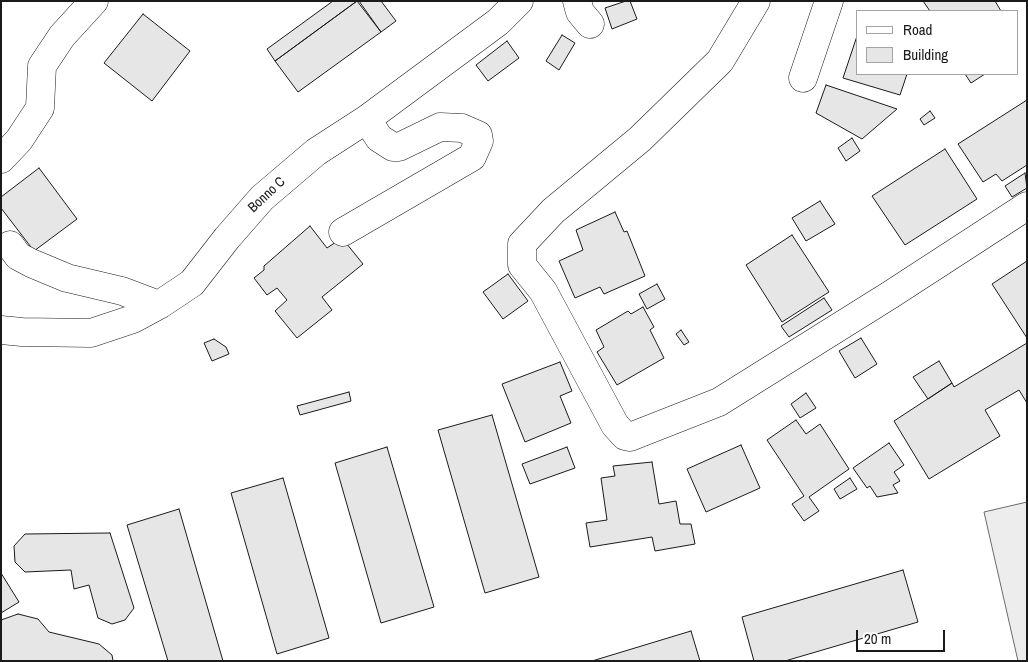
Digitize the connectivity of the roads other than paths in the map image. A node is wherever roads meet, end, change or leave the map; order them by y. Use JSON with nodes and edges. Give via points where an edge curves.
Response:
{"nodes":[{"id":1,"x":94,"y":1,"type":"edge"},
{"id":2,"x":519,"y":1,"type":"edge"},
{"id":3,"x":756,"y":1,"type":"edge"},
{"id":4,"x":829,"y":1,"type":"edge"},
{"id":5,"x":803,"y":78,"type":"dead end"},
{"id":6,"x":367,"y":120,"type":"junction"},
{"id":7,"x":1,"y":159,"type":"edge"},
{"id":8,"x":1027,"y":206,"type":"edge"},
{"id":9,"x":343,"y":232,"type":"dead end"},
{"id":10,"x":10,"y":245,"type":"dead end"},
{"id":11,"x":159,"y":305,"type":"junction"},
{"id":12,"x":1,"y":330,"type":"edge"}],
"edges":[{"from":1,"to":7,"type":"street","via":[[62,36],[42,66],[40,108],[19,140]]},
{"from":2,"to":6,"type":"street","name":"Bonno C","via":[[498,22]]},
{"from":3,"to":8,"type":"street","via":[[720,61],[640,139],[553,211],[522,244],[522,264],[543,291],[615,425],[625,436],[630,437],[719,402]]},
{"from":4,"to":5,"type":"street"},
{"from":6,"to":9,"type":"street","via":[[378,138],[393,147],[440,127],[462,128],[478,135],[479,141],[472,157]]},
{"from":6,"to":11,"type":"street","name":"Bonno C","via":[[316,152],[262,198],[192,283]]},
{"from":10,"to":11,"type":"street","via":[[18,256],[68,278],[122,291]]},
{"from":11,"to":12,"type":"street","name":"Bonno C","via":[[133,319],[91,333]]}]}
